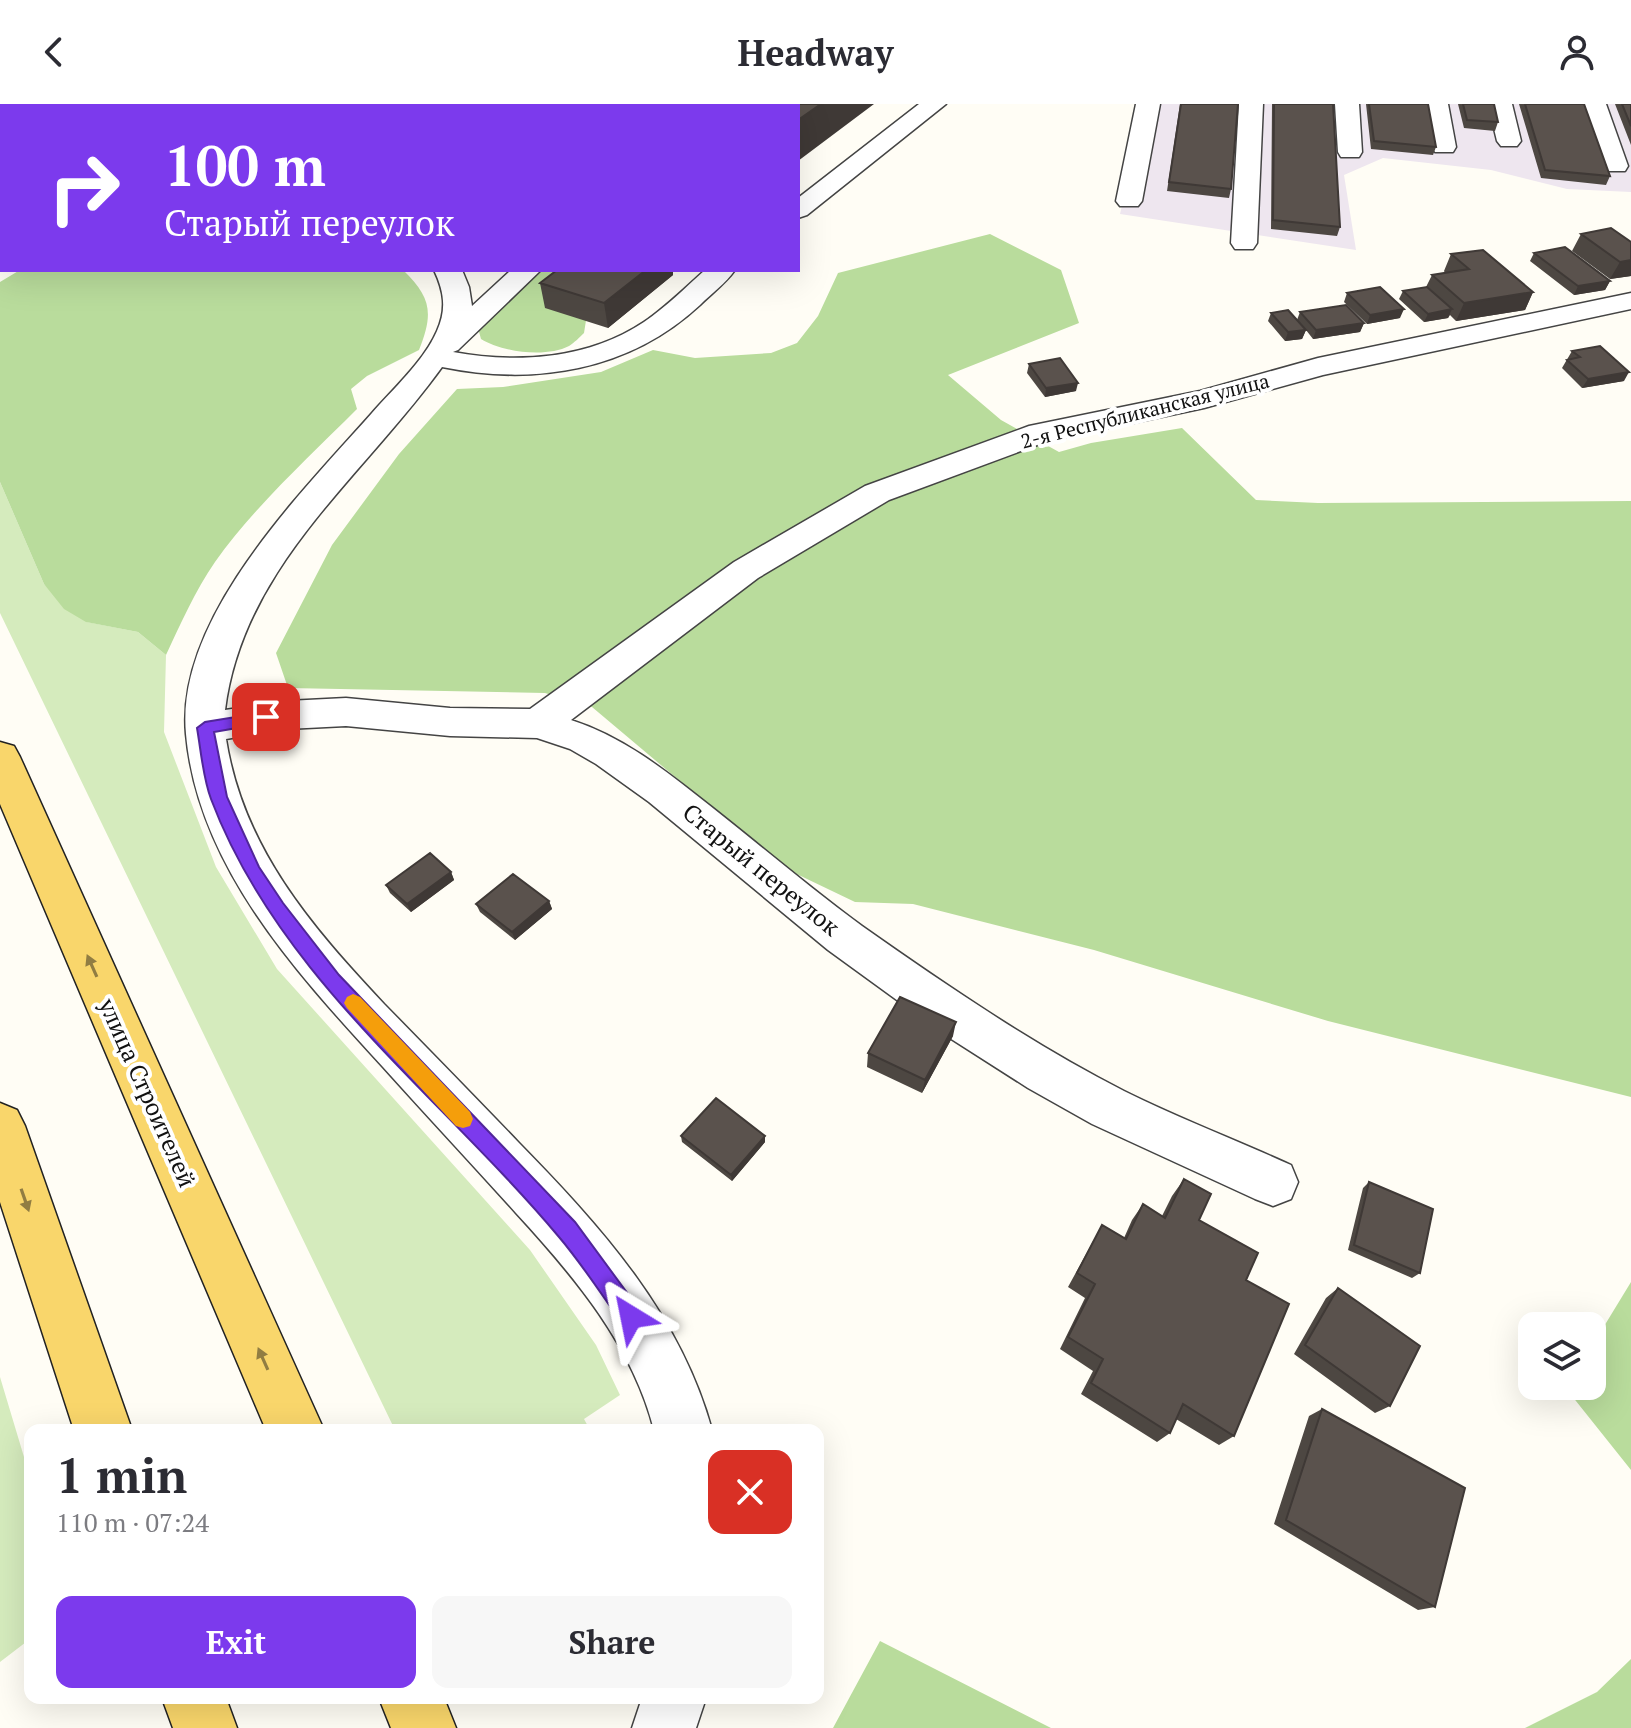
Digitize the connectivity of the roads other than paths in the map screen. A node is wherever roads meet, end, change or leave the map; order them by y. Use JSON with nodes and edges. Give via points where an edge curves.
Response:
{"nodes":[{"id":1,"x":934,"y":104,"type":"edge"},
{"id":2,"x":1148,"y":104,"type":"edge"},
{"id":3,"x":1251,"y":104,"type":"edge"},
{"id":4,"x":1347,"y":104,"type":"edge"},
{"id":5,"x":1436,"y":104,"type":"edge"},
{"id":6,"x":1500,"y":104,"type":"edge"},
{"id":7,"x":1594,"y":104,"type":"edge"},
{"id":8,"x":1509,"y":141,"type":"dead end"},
{"id":9,"x":1444,"y":147,"type":"dead end"},
{"id":10,"x":1350,"y":152,"type":"dead end"},
{"id":11,"x":1616,"y":166,"type":"dead end"},
{"id":12,"x":1129,"y":201,"type":"dead end"},
{"id":13,"x":800,"y":208,"type":"edge"},
{"id":14,"x":1244,"y":243,"type":"dead end"},
{"id":15,"x":449,"y":272,"type":"edge"},
{"id":16,"x":525,"y":272,"type":"edge"},
{"id":17,"x":719,"y":272,"type":"edge"},
{"id":18,"x":1631,"y":301,"type":"edge"},
{"id":19,"x":435,"y":357,"type":"junction"},
{"id":20,"x":538,"y":724,"type":"junction"},
{"id":21,"x":205,"y":728,"type":"junction"},
{"id":22,"x":0,"y":757,"type":"edge"},
{"id":23,"x":0,"y":1126,"type":"edge"},
{"id":24,"x":1273,"y":1182,"type":"dead end"},
{"id":25,"x":101,"y":1424,"type":"edge"},
{"id":26,"x":292,"y":1424,"type":"edge"},
{"id":27,"x":681,"y":1424,"type":"edge"},
{"id":28,"x":196,"y":1704,"type":"edge"},
{"id":29,"x":414,"y":1704,"type":"edge"},
{"id":30,"x":672,"y":1704,"type":"edge"},
{"id":31,"x":205,"y":1728,"type":"edge"},
{"id":32,"x":424,"y":1728,"type":"edge"},
{"id":33,"x":664,"y":1728,"type":"edge"}],
"edges":[{"from":1,"to":13,"type":"street"},
{"from":2,"to":12,"type":"street"},
{"from":3,"to":14,"type":"street"},
{"from":4,"to":10,"type":"street"},
{"from":5,"to":9,"type":"street"},
{"from":6,"to":8,"type":"street"},
{"from":7,"to":11,"type":"street"},
{"from":15,"to":19,"type":"street","via":[[460,296],[459,310]]},
{"from":16,"to":19,"type":"street"},
{"from":17,"to":19,"type":"street","via":[[653,329],[598,353],[513,368]]},
{"from":18,"to":20,"type":"street","name":"2-я Республиканская улица","via":[[1040,433],[877,493],[746,570]]},
{"from":19,"to":21,"type":"street","via":[[249,587],[222,642]]},
{"from":20,"to":21,"type":"street","name":"Старый переулок","via":[[327,712]]},
{"from":20,"to":24,"type":"street","name":"Старый переулок","via":[[610,753],[885,968],[1032,1065],[1109,1108]]},
{"from":21,"to":27,"type":"street","via":[[218,797],[252,870],[277,908],[333,981],[592,1261],[642,1333],[666,1377]]},
{"from":26,"to":22,"type":"main road","name":"улица Строителей","one_way":true},
{"from":23,"to":25,"type":"main road","one_way":true},
{"from":28,"to":31,"type":"main road"},
{"from":29,"to":32,"type":"main road"},
{"from":30,"to":33,"type":"street"}]}
